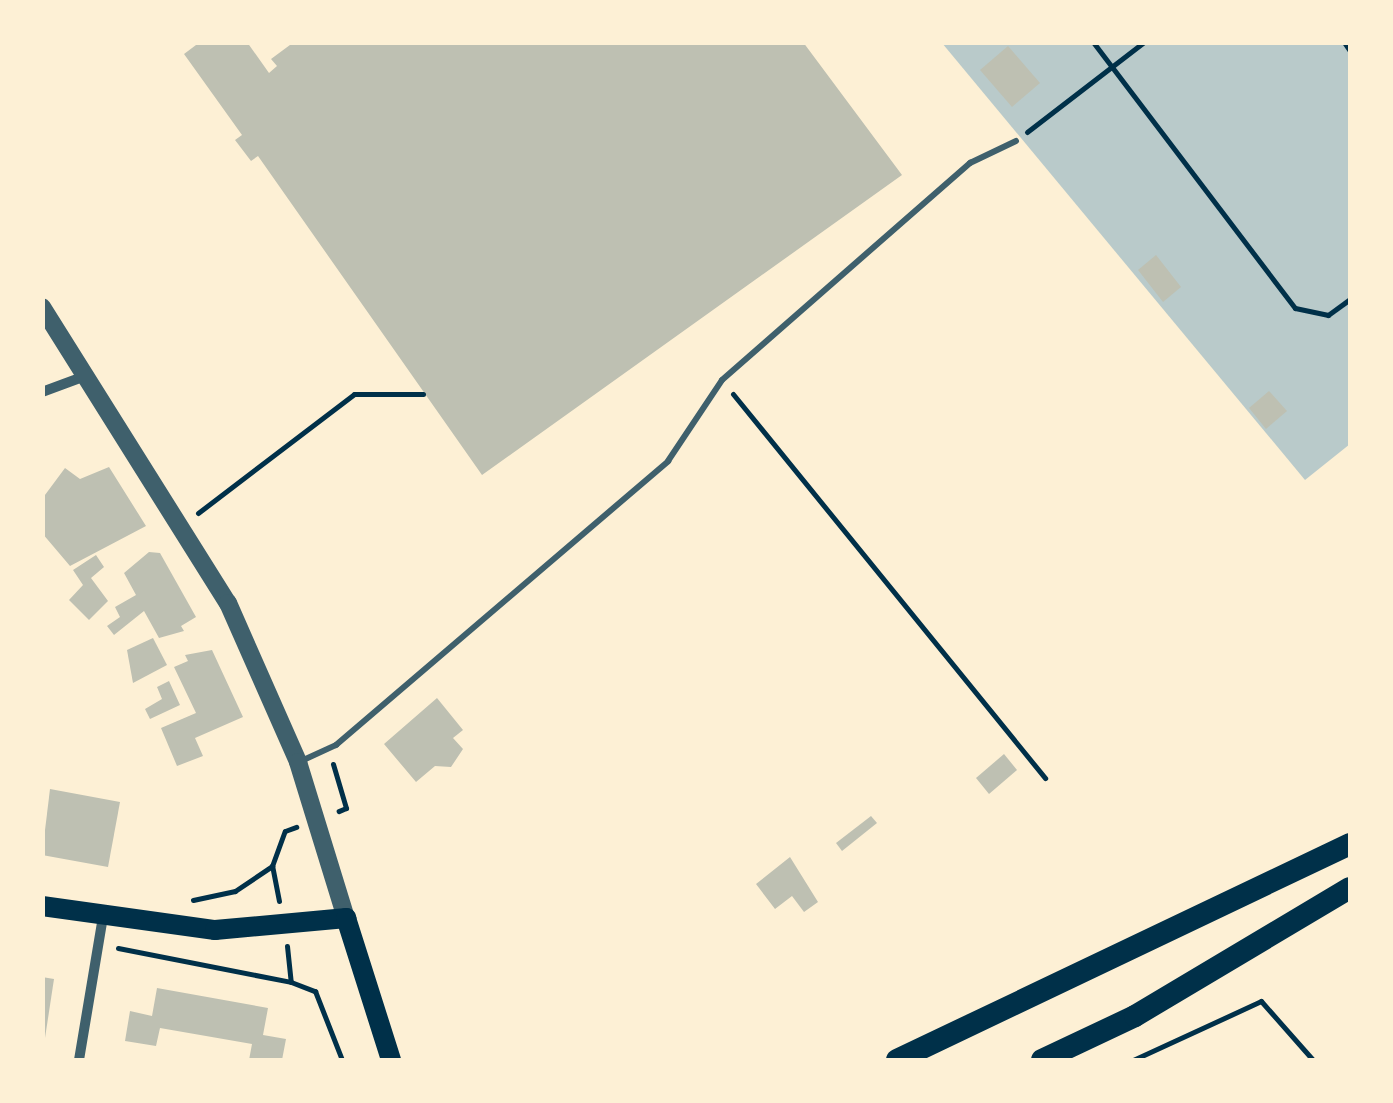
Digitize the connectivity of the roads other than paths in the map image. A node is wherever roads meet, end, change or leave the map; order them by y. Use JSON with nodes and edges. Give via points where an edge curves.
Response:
{"nodes":[{"id":1,"x":1016,"y":141,"type":"road end"},
{"id":2,"x":42,"y":307,"type":"edge"},
{"id":3,"x":90,"y":374,"type":"junction"},
{"id":4,"x":42,"y":392,"type":"edge"},
{"id":5,"x":298,"y":762,"type":"junction"},
{"id":6,"x":1350,"y":844,"type":"edge"},
{"id":7,"x":1350,"y":888,"type":"edge"},
{"id":8,"x":42,"y":906,"type":"edge"},
{"id":9,"x":103,"y":917,"type":"junction"},
{"id":10,"x":346,"y":918,"type":"junction"},
{"id":11,"x":79,"y":1060,"type":"edge"},
{"id":12,"x":391,"y":1060,"type":"edge"},
{"id":13,"x":897,"y":1060,"type":"edge"},
{"id":14,"x":1042,"y":1060,"type":"edge"}],
"edges":[{"from":1,"to":5,"type":"lane","via":[[970,163],[722,380],[668,461],[336,745]]},
{"from":2,"to":3,"type":"street"},
{"from":3,"to":4,"type":"street"},
{"from":3,"to":5,"type":"street","via":[[228,603]]},
{"from":5,"to":10,"type":"street"},
{"from":6,"to":13,"type":"highway"},
{"from":7,"to":14,"type":"highway","via":[[1135,1016]]},
{"from":8,"to":9,"type":"main road"},
{"from":9,"to":10,"type":"main road","via":[[215,930]]},
{"from":9,"to":11,"type":"street"},
{"from":10,"to":12,"type":"main road"}]}
